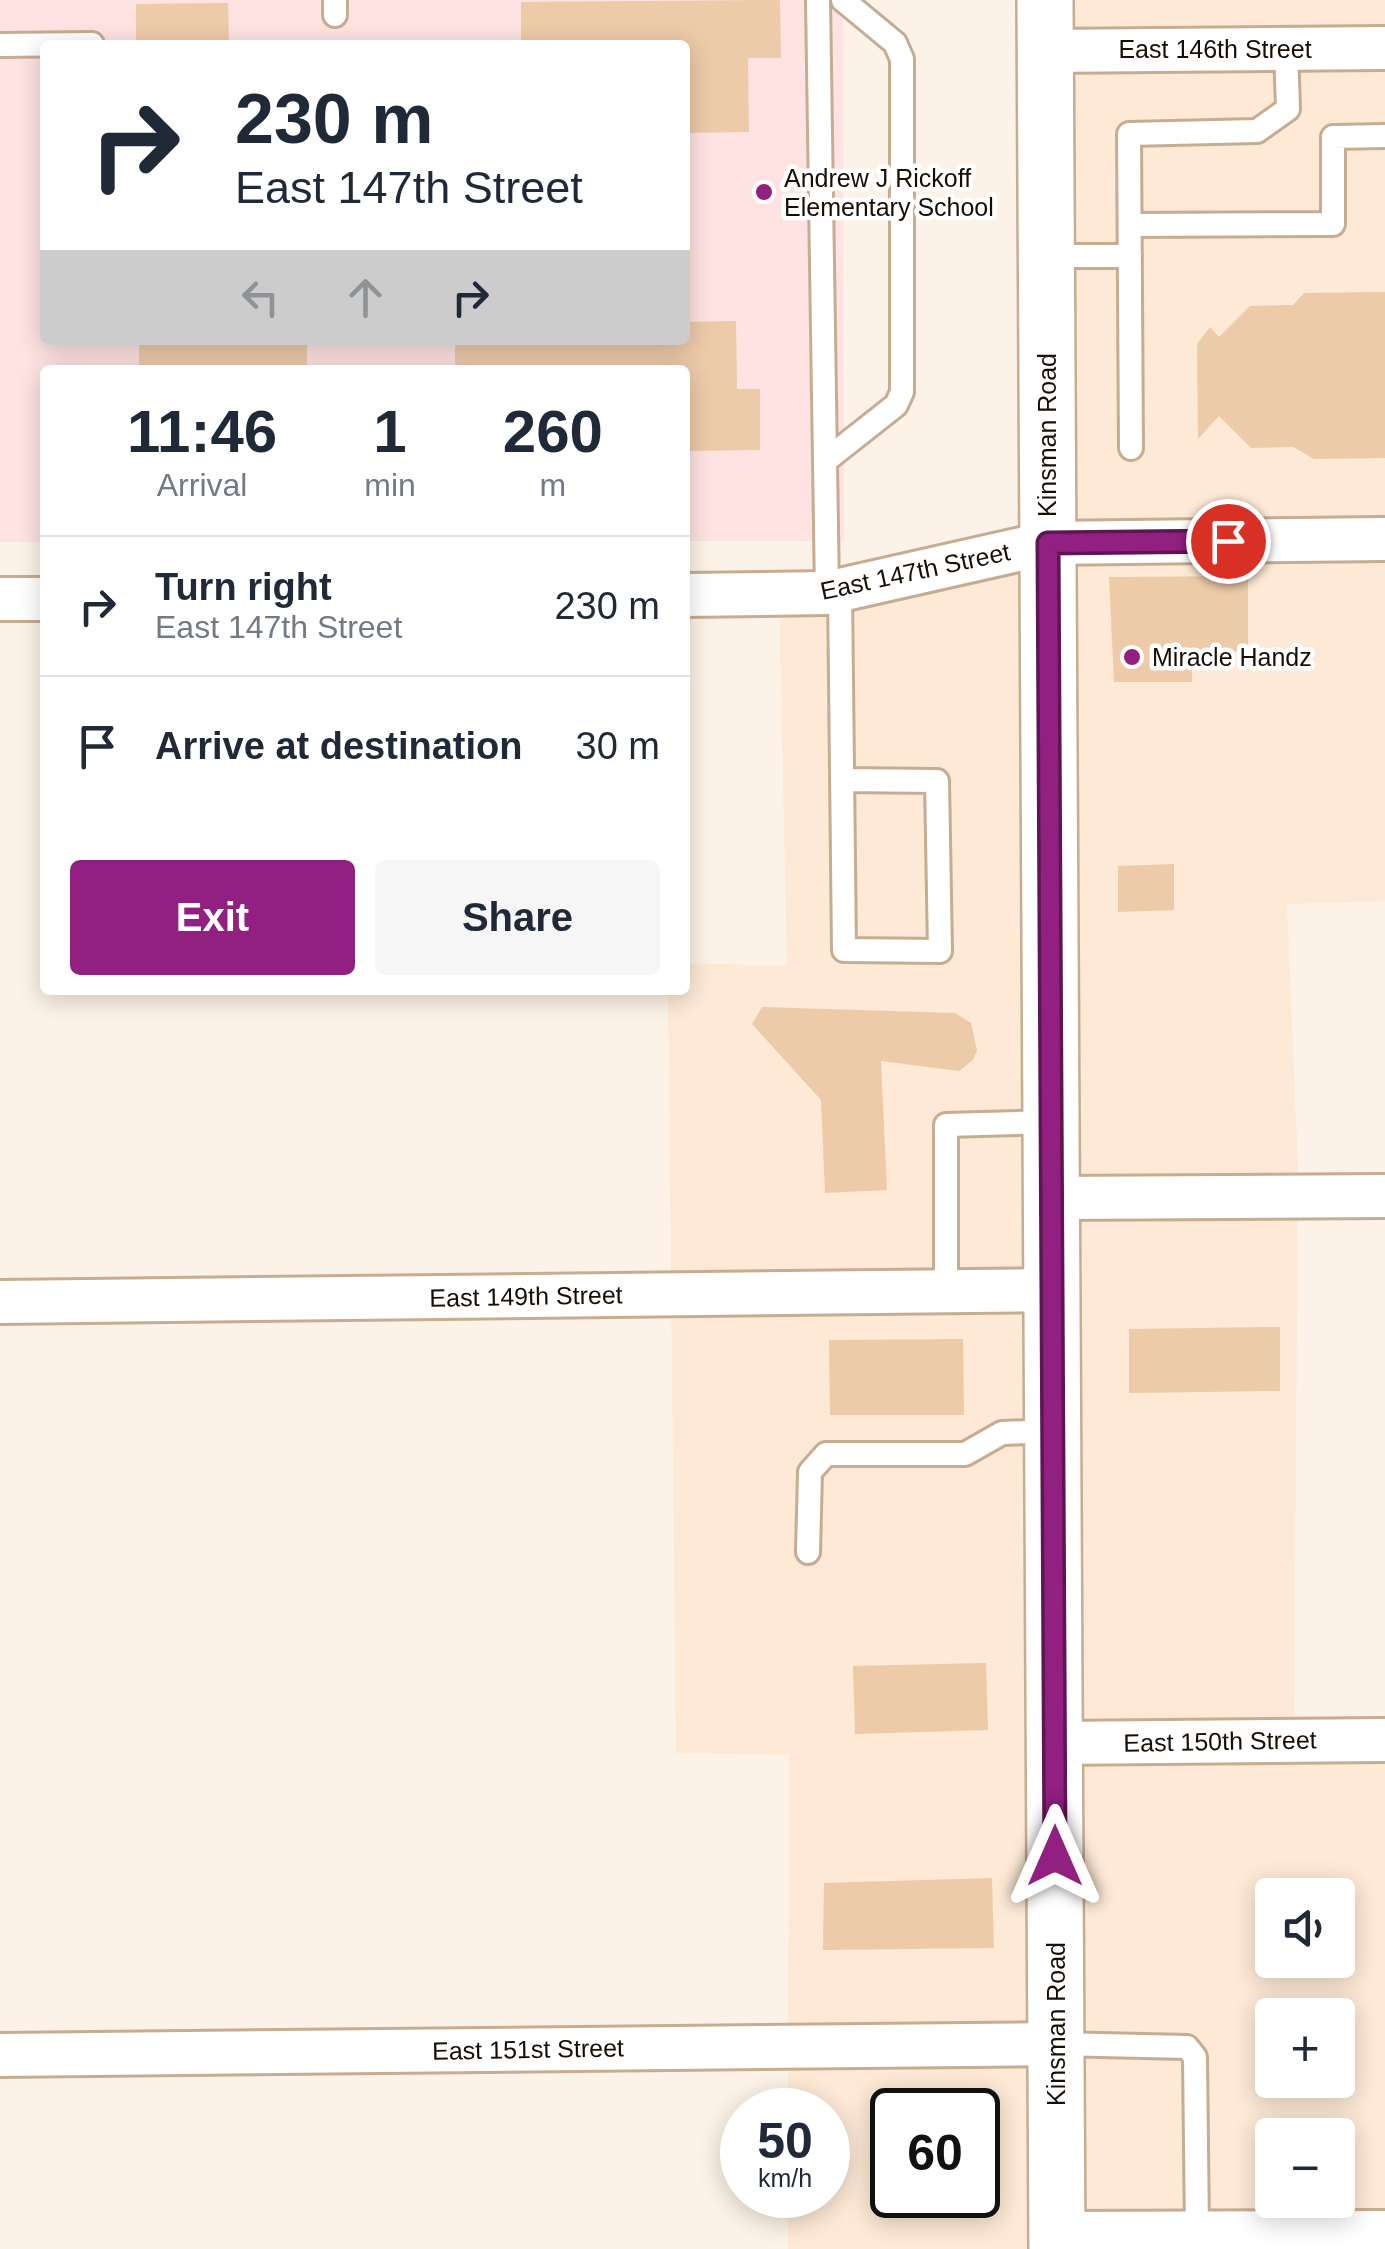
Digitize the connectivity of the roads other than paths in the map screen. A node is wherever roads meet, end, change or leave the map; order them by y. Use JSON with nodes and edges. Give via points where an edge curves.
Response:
{"nodes":[{"id":1,"x":818,"y":0,"type":"edge"},
{"id":2,"x":842,"y":0,"type":"edge"},
{"id":3,"x":1045,"y":25,"type":"edge"},
{"id":4,"x":40,"y":45,"type":"edge"},
{"id":5,"x":0,"y":46,"type":"edge"},
{"id":6,"x":1385,"y":48,"type":"edge"},
{"id":7,"x":1286,"y":49,"type":"junction"},
{"id":8,"x":1385,"y":136,"type":"edge"},
{"id":9,"x":1130,"y":225,"type":"junction"},
{"id":10,"x":1046,"y":256,"type":"junction"},
{"id":11,"x":1130,"y":256,"type":"junction"},
{"id":12,"x":1132,"y":448,"type":"dead end"},
{"id":13,"x":825,"y":460,"type":"junction"},
{"id":14,"x":1385,"y":539,"type":"edge"},
{"id":15,"x":1048,"y":543,"type":"junction"},
{"id":16,"x":834,"y":592,"type":"junction"},
{"id":17,"x":690,"y":594,"type":"edge"},
{"id":18,"x":40,"y":599,"type":"edge"},
{"id":19,"x":0,"y":600,"type":"edge"},
{"id":20,"x":843,"y":780,"type":"junction"},
{"id":21,"x":1051,"y":1122,"type":"junction"},
{"id":22,"x":1385,"y":1196,"type":"edge"},
{"id":23,"x":1052,"y":1198,"type":"junction"},
{"id":24,"x":1052,"y":1290,"type":"junction"},
{"id":25,"x":946,"y":1291,"type":"junction"},
{"id":26,"x":0,"y":1302,"type":"edge"},
{"id":27,"x":1053,"y":1432,"type":"junction"},
{"id":28,"x":808,"y":1552,"type":"dead end"},
{"id":29,"x":1385,"y":1740,"type":"edge"},
{"id":30,"x":1054,"y":1742,"type":"junction"},
{"id":31,"x":1056,"y":2044,"type":"junction"},
{"id":32,"x":0,"y":2055,"type":"edge"},
{"id":33,"x":1197,"y":2232,"type":"junction"},
{"id":34,"x":1385,"y":2232,"type":"edge"},
{"id":35,"x":1057,"y":2241,"type":"edge"}],
"edges":[{"from":1,"to":13,"type":"lane"},
{"from":2,"to":13,"type":"lane","via":[[894,43],[902,60],[902,392],[896,405]]},
{"from":3,"to":7,"type":"street","name":"East 146th Street"},
{"from":3,"to":10,"type":"main road","name":"Kinsman Road"},
{"from":4,"to":5,"type":"lane"},
{"from":6,"to":7,"type":"street","name":"East 146th Street"},
{"from":7,"to":9,"type":"lane","via":[[1288,110],[1258,131],[1129,134]]},
{"from":8,"to":9,"type":"lane","via":[[1334,137],[1333,224]]},
{"from":9,"to":11,"type":"lane"},
{"from":10,"to":11,"type":"lane"},
{"from":10,"to":15,"type":"main road","name":"Kinsman Road"},
{"from":11,"to":12,"type":"lane"},
{"from":13,"to":16,"type":"lane"},
{"from":14,"to":15,"type":"street","name":"East 147th Street"},
{"from":15,"to":16,"type":"street","name":"East 147th Street"},
{"from":15,"to":21,"type":"main road","name":"Kinsman Road"},
{"from":16,"to":17,"type":"street","name":"East 147th Street"},
{"from":16,"to":20,"type":"lane"},
{"from":18,"to":19,"type":"street"},
{"from":20,"to":20,"type":"lane","via":[[844,950],[940,951],[937,781]]},
{"from":21,"to":23,"type":"main road","name":"Kinsman Road"},
{"from":21,"to":25,"type":"lane","via":[[946,1125]]},
{"from":22,"to":23,"type":"street"},
{"from":23,"to":24,"type":"main road","name":"Kinsman Road"},
{"from":24,"to":25,"type":"street","name":"East 149th Street"},
{"from":24,"to":27,"type":"main road","name":"Kinsman Road"},
{"from":25,"to":26,"type":"street","name":"East 149th Street"},
{"from":27,"to":28,"type":"lane","via":[[1002,1434],[966,1454],[826,1454],[810,1472]]},
{"from":27,"to":30,"type":"main road","name":"Kinsman Road"},
{"from":29,"to":30,"type":"street","name":"East 150th Street"},
{"from":30,"to":31,"type":"main road","name":"Kinsman Road"},
{"from":31,"to":32,"type":"street","name":"East 151st Street"},
{"from":31,"to":33,"type":"lane","via":[[1187,2047],[1195,2056]]},
{"from":31,"to":35,"type":"main road","name":"Kinsman Road"},
{"from":33,"to":34,"type":"street"},
{"from":33,"to":35,"type":"street"}]}
